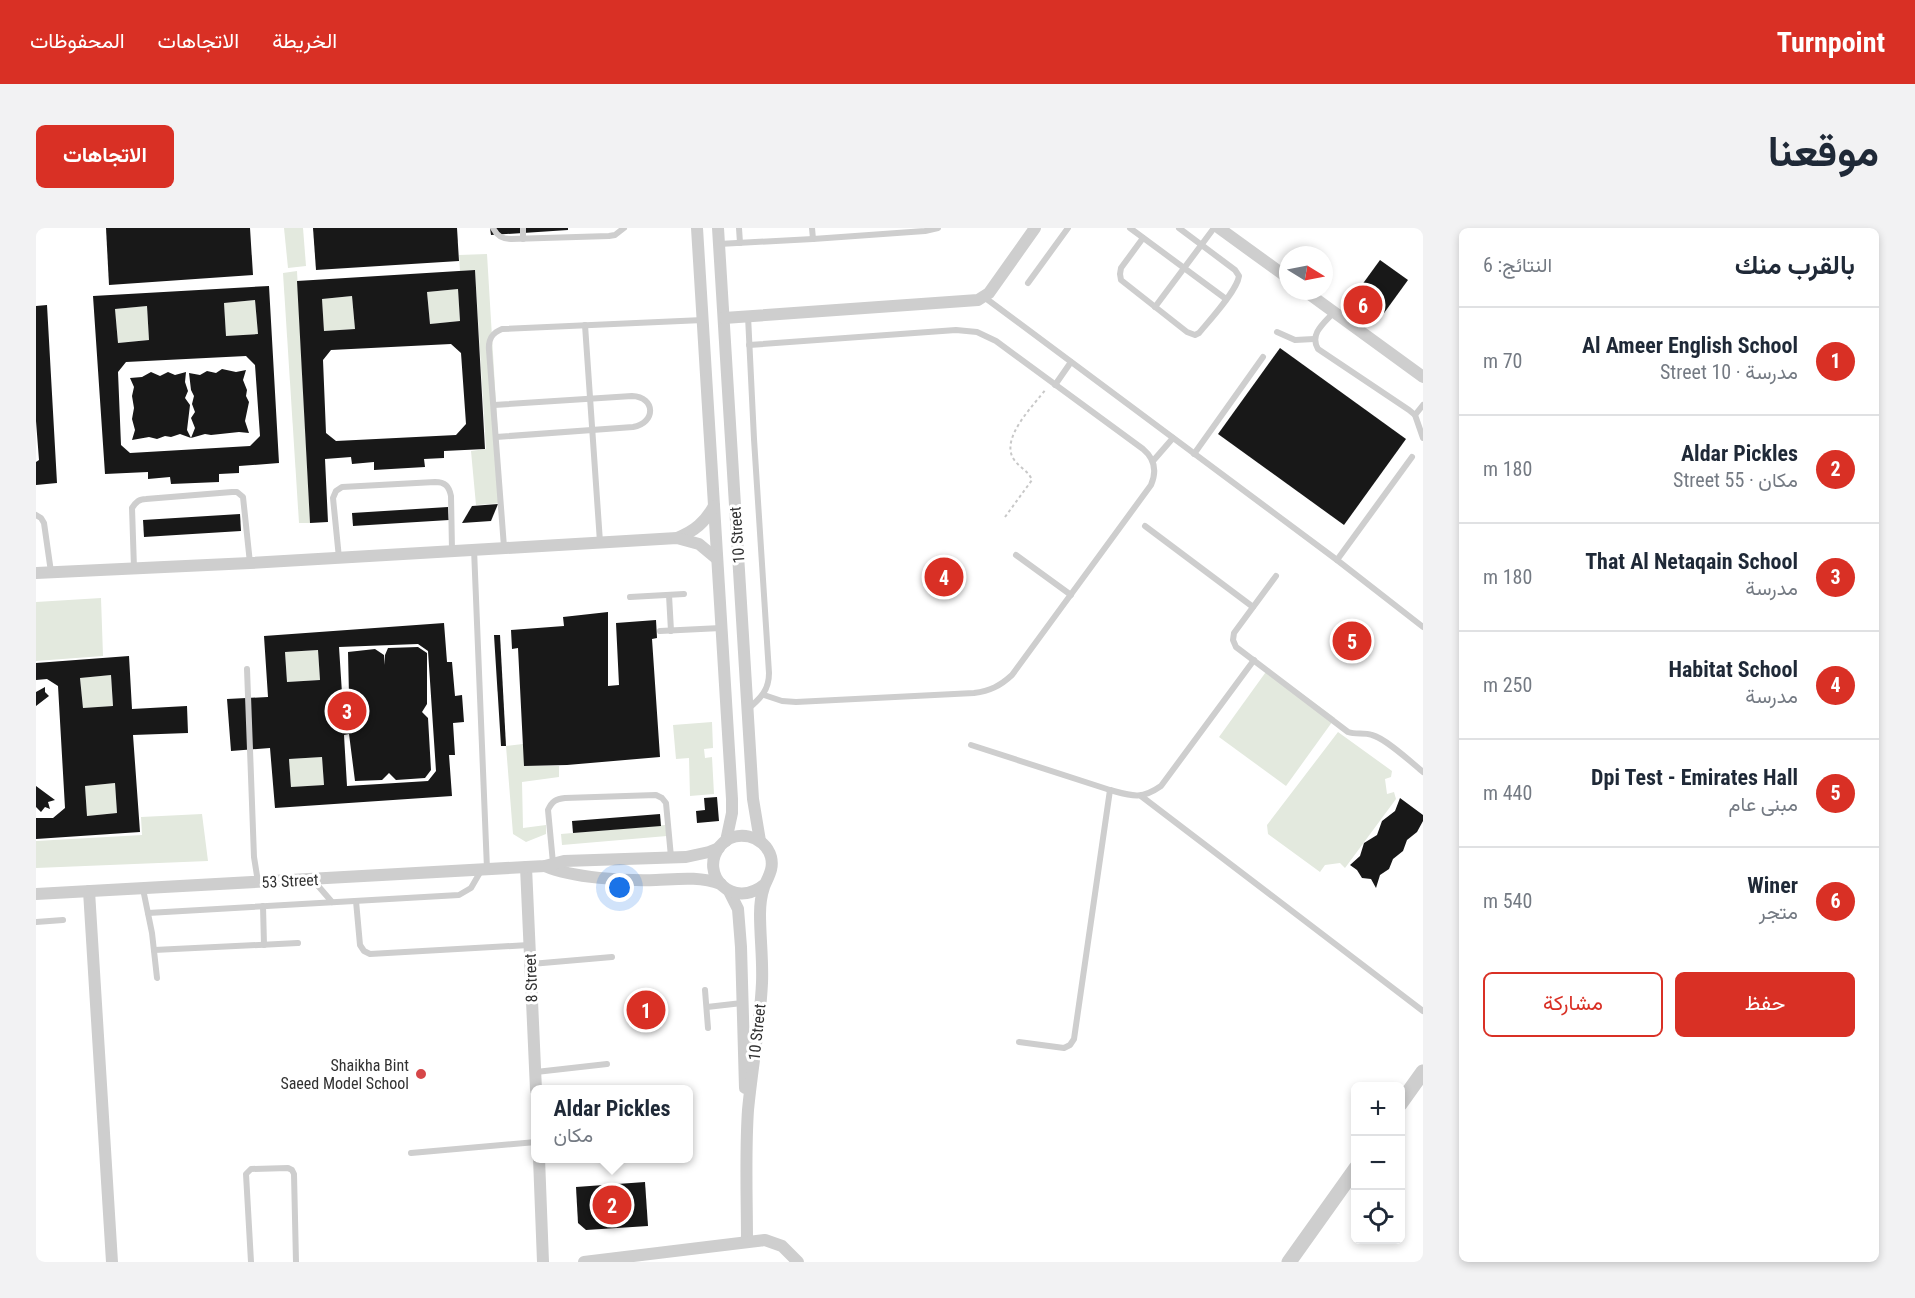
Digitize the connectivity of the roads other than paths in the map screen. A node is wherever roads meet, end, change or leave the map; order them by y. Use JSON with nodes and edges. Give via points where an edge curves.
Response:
{"nodes":[{"id":1,"x":493,"y":228,"type":"edge"},
{"id":2,"x":523,"y":228,"type":"edge"},
{"id":3,"x":624,"y":228,"type":"edge"},
{"id":4,"x":697,"y":228,"type":"edge"},
{"id":5,"x":718,"y":228,"type":"edge"},
{"id":6,"x":739,"y":228,"type":"edge"},
{"id":7,"x":812,"y":228,"type":"edge"},
{"id":8,"x":938,"y":228,"type":"edge"},
{"id":9,"x":1035,"y":228,"type":"edge"},
{"id":10,"x":1068,"y":228,"type":"edge"},
{"id":11,"x":1130,"y":228,"type":"edge"},
{"id":12,"x":1179,"y":228,"type":"edge"},
{"id":13,"x":1214,"y":228,"type":"edge"},
{"id":14,"x":1219,"y":228,"type":"edge"},
{"id":15,"x":523,"y":238,"type":"junction"},
{"id":16,"x":1143,"y":238,"type":"junction"},
{"id":17,"x":813,"y":239,"type":"junction"},
{"id":18,"x":740,"y":243,"type":"junction"},
{"id":19,"x":719,"y":244,"type":"junction"},
{"id":20,"x":1202,"y":244,"type":"junction"},
{"id":21,"x":1184,"y":268,"type":"junction"},
{"id":22,"x":1279,"y":271,"type":"edge"},
{"id":23,"x":1028,"y":283,"type":"dead end"},
{"id":24,"x":984,"y":297,"type":"junction"},
{"id":25,"x":1226,"y":299,"type":"junction"},
{"id":26,"x":1317,"y":300,"type":"edge"},
{"id":27,"x":1155,"y":307,"type":"junction"},
{"id":28,"x":1334,"y":312,"type":"junction"},
{"id":29,"x":748,"y":316,"type":"junction"},
{"id":30,"x":724,"y":318,"type":"junction"},
{"id":31,"x":703,"y":320,"type":"junction"},
{"id":32,"x":585,"y":325,"type":"junction"},
{"id":33,"x":1277,"y":333,"type":"dead end"},
{"id":34,"x":1314,"y":339,"type":"junction"},
{"id":35,"x":749,"y":345,"type":"junction"},
{"id":36,"x":1263,"y":357,"type":"dead end"},
{"id":37,"x":1071,"y":362,"type":"junction"},
{"id":38,"x":1423,"y":377,"type":"edge"},
{"id":39,"x":1053,"y":383,"type":"junction"},
{"id":40,"x":590,"y":399,"type":"junction"},
{"id":41,"x":494,"y":405,"type":"junction"},
{"id":42,"x":1423,"y":405,"type":"edge"},
{"id":43,"x":1415,"y":415,"type":"junction"},
{"id":44,"x":592,"y":430,"type":"junction"},
{"id":45,"x":496,"y":437,"type":"junction"},
{"id":46,"x":1173,"y":438,"type":"junction"},
{"id":47,"x":1423,"y":438,"type":"edge"},
{"id":48,"x":1194,"y":454,"type":"junction"},
{"id":49,"x":1412,"y":457,"type":"dead end"},
{"id":50,"x":1153,"y":461,"type":"junction"},
{"id":51,"x":714,"y":506,"type":"junction"},
{"id":52,"x":36,"y":515,"type":"edge"},
{"id":53,"x":1145,"y":526,"type":"dead end"},
{"id":54,"x":677,"y":538,"type":"junction"},
{"id":55,"x":600,"y":542,"type":"junction"},
{"id":56,"x":504,"y":547,"type":"junction"},
{"id":57,"x":474,"y":549,"type":"junction"},
{"id":58,"x":452,"y":550,"type":"junction"},
{"id":59,"x":1016,"y":555,"type":"dead end"},
{"id":60,"x":339,"y":558,"type":"junction"},
{"id":61,"x":717,"y":559,"type":"junction"},
{"id":62,"x":1337,"y":560,"type":"junction"},
{"id":63,"x":250,"y":563,"type":"junction"},
{"id":64,"x":134,"y":569,"type":"junction"},
{"id":65,"x":51,"y":572,"type":"junction"},
{"id":66,"x":36,"y":573,"type":"edge"},
{"id":67,"x":1276,"y":576,"type":"dead end"},
{"id":68,"x":684,"y":594,"type":"dead end"},
{"id":69,"x":669,"y":595,"type":"junction"},
{"id":70,"x":1071,"y":595,"type":"junction"},
{"id":71,"x":630,"y":597,"type":"dead end"},
{"id":72,"x":1253,"y":607,"type":"junction"},
{"id":73,"x":1423,"y":627,"type":"edge"},
{"id":74,"x":722,"y":628,"type":"junction"},
{"id":75,"x":660,"y":631,"type":"dead end"},
{"id":76,"x":671,"y":631,"type":"junction"},
{"id":77,"x":1254,"y":660,"type":"junction"},
{"id":78,"x":247,"y":669,"type":"dead end"},
{"id":79,"x":764,"y":695,"type":"junction"},
{"id":80,"x":748,"y":710,"type":"junction"},
{"id":81,"x":971,"y":745,"type":"dead end"},
{"id":82,"x":1423,"y":772,"type":"edge"},
{"id":83,"x":1110,"y":790,"type":"junction"},
{"id":84,"x":1141,"y":796,"type":"junction"},
{"id":85,"x":760,"y":841,"type":"junction"},
{"id":86,"x":722,"y":844,"type":"junction"},
{"id":87,"x":671,"y":857,"type":"junction"},
{"id":88,"x":549,"y":864,"type":"junction"},
{"id":89,"x":526,"y":867,"type":"junction"},
{"id":90,"x":485,"y":869,"type":"junction"},
{"id":91,"x":313,"y":879,"type":"junction"},
{"id":92,"x":258,"y":882,"type":"junction"},
{"id":93,"x":765,"y":884,"type":"junction"},
{"id":94,"x":143,"y":888,"type":"junction"},
{"id":95,"x":725,"y":888,"type":"junction"},
{"id":96,"x":89,"y":891,"type":"junction"},
{"id":97,"x":36,"y":894,"type":"edge"},
{"id":98,"x":356,"y":901,"type":"junction"},
{"id":99,"x":332,"y":902,"type":"junction"},
{"id":100,"x":263,"y":906,"type":"junction"},
{"id":101,"x":148,"y":913,"type":"junction"},
{"id":102,"x":63,"y":920,"type":"dead end"},
{"id":103,"x":36,"y":922,"type":"edge"},
{"id":104,"x":298,"y":943,"type":"dead end"},
{"id":105,"x":264,"y":945,"type":"junction"},
{"id":106,"x":530,"y":945,"type":"junction"},
{"id":107,"x":154,"y":950,"type":"junction"},
{"id":108,"x":612,"y":957,"type":"dead end"},
{"id":109,"x":530,"y":964,"type":"junction"},
{"id":110,"x":156,"y":978,"type":"dead end"},
{"id":111,"x":705,"y":990,"type":"dead end"},
{"id":112,"x":743,"y":1005,"type":"junction"},
{"id":113,"x":706,"y":1006,"type":"junction"},
{"id":114,"x":759,"y":1008,"type":"junction"},
{"id":115,"x":1423,"y":1011,"type":"edge"},
{"id":116,"x":708,"y":1028,"type":"dead end"},
{"id":117,"x":1019,"y":1042,"type":"dead end"},
{"id":118,"x":607,"y":1065,"type":"dead end"},
{"id":119,"x":535,"y":1072,"type":"junction"},
{"id":120,"x":1423,"y":1072,"type":"edge"},
{"id":121,"x":536,"y":1085,"type":"edge"},
{"id":122,"x":1405,"y":1098,"type":"edge"},
{"id":123,"x":748,"y":1108,"type":"junction"},
{"id":124,"x":531,"y":1142,"type":"edge"},
{"id":125,"x":411,"y":1153,"type":"dead end"},
{"id":126,"x":538,"y":1163,"type":"edge"},
{"id":127,"x":1351,"y":1175,"type":"edge"},
{"id":128,"x":747,"y":1242,"type":"junction"},
{"id":129,"x":112,"y":1262,"type":"edge"},
{"id":130,"x":251,"y":1262,"type":"edge"},
{"id":131,"x":296,"y":1262,"type":"edge"},
{"id":132,"x":543,"y":1262,"type":"edge"},
{"id":133,"x":584,"y":1262,"type":"edge"},
{"id":134,"x":798,"y":1262,"type":"edge"},
{"id":135,"x":1289,"y":1262,"type":"edge"}],
"edges":[{"from":1,"to":15,"type":"lane","via":[[504,239]]},
{"from":2,"to":15,"type":"lane"},
{"from":3,"to":15,"type":"lane","via":[[609,236]]},
{"from":4,"to":31,"type":"street","name":"10 Street"},
{"from":5,"to":19,"type":"street","name":"10 Street"},
{"from":6,"to":18,"type":"lane"},
{"from":7,"to":17,"type":"lane"},
{"from":8,"to":17,"type":"lane"},
{"from":9,"to":24,"type":"street"},
{"from":10,"to":23,"type":"lane"},
{"from":11,"to":16,"type":"lane"},
{"from":12,"to":20,"type":"lane"},
{"from":13,"to":20,"type":"lane"},
{"from":14,"to":22,"type":"street"},
{"from":16,"to":21,"type":"lane"},
{"from":16,"to":27,"type":"lane","via":[[1121,268],[1121,280]]},
{"from":17,"to":18,"type":"lane"},
{"from":18,"to":19,"type":"lane"},
{"from":19,"to":30,"type":"street","name":"10 Street"},
{"from":20,"to":21,"type":"lane"},
{"from":20,"to":25,"type":"lane","via":[[1238,273],[1239,280]]},
{"from":21,"to":25,"type":"lane"},
{"from":21,"to":27,"type":"lane"},
{"from":24,"to":29,"type":"street","via":[[971,302]]},
{"from":24,"to":37,"type":"lane"},
{"from":25,"to":27,"type":"lane","via":[[1195,335]]},
{"from":26,"to":28,"type":"street"},
{"from":28,"to":34,"type":"lane"},
{"from":28,"to":38,"type":"street"},
{"from":29,"to":30,"type":"street"},
{"from":29,"to":35,"type":"lane"},
{"from":30,"to":80,"type":"street","name":"10 Street"},
{"from":31,"to":32,"type":"lane"},
{"from":31,"to":51,"type":"street","name":"10 Street"},
{"from":32,"to":40,"type":"lane"},
{"from":32,"to":41,"type":"lane","via":[[496,332],[489,343]]},
{"from":33,"to":34,"type":"lane","via":[[1294,340]]},
{"from":34,"to":43,"type":"lane","via":[[1318,349]]},
{"from":35,"to":39,"type":"lane","via":[[967,330],[987,336]]},
{"from":35,"to":79,"type":"lane","via":[[769,673]]},
{"from":36,"to":48,"type":"lane"},
{"from":37,"to":39,"type":"lane"},
{"from":37,"to":46,"type":"lane"},
{"from":39,"to":50,"type":"lane","via":[[1143,449]]},
{"from":40,"to":41,"type":"lane"},
{"from":40,"to":44,"type":"lane"},
{"from":40,"to":44,"type":"lane","via":[[640,396],[650,410],[642,425]]},
{"from":41,"to":45,"type":"lane"},
{"from":42,"to":43,"type":"lane"},
{"from":43,"to":47,"type":"lane"},
{"from":44,"to":45,"type":"lane"},
{"from":44,"to":55,"type":"lane"},
{"from":45,"to":56,"type":"lane"},
{"from":46,"to":48,"type":"lane"},
{"from":46,"to":50,"type":"lane"},
{"from":48,"to":62,"type":"lane"},
{"from":49,"to":62,"type":"lane"},
{"from":50,"to":70,"type":"lane","via":[[1151,485]]},
{"from":51,"to":54,"type":"street","via":[[699,526]]},
{"from":51,"to":61,"type":"street","name":"10 Street"},
{"from":52,"to":65,"type":"lane","via":[[44,523]]},
{"from":53,"to":72,"type":"lane"},
{"from":54,"to":55,"type":"street"},
{"from":54,"to":61,"type":"street","via":[[699,544]]},
{"from":55,"to":56,"type":"street"},
{"from":56,"to":57,"type":"street"},
{"from":57,"to":58,"type":"street"},
{"from":57,"to":90,"type":"lane"},
{"from":58,"to":60,"type":"street"},
{"from":58,"to":60,"type":"lane","via":[[451,496],[446,484],[342,487],[333,498]]},
{"from":59,"to":70,"type":"lane"},
{"from":60,"to":63,"type":"street"},
{"from":61,"to":74,"type":"street","name":"10 Street"},
{"from":62,"to":73,"type":"lane"},
{"from":63,"to":64,"type":"street"},
{"from":63,"to":64,"type":"lane","via":[[243,497],[232,492],[140,499],[132,508]]},
{"from":64,"to":65,"type":"street"},
{"from":65,"to":66,"type":"street"},
{"from":67,"to":72,"type":"lane"},
{"from":68,"to":69,"type":"lane"},
{"from":69,"to":71,"type":"lane"},
{"from":69,"to":76,"type":"lane"},
{"from":70,"to":79,"type":"lane","via":[[1012,675],[994,688],[974,693],[795,702]]},
{"from":72,"to":77,"type":"lane","via":[[1233,640]]},
{"from":74,"to":76,"type":"lane"},
{"from":74,"to":86,"type":"street","name":"10 Street","via":[[732,806],[730,828]]},
{"from":75,"to":76,"type":"lane"},
{"from":77,"to":82,"type":"lane","via":[[1348,732],[1378,737]]},
{"from":77,"to":84,"type":"lane","via":[[1161,786]]},
{"from":78,"to":92,"type":"lane"},
{"from":79,"to":80,"type":"lane"},
{"from":80,"to":85,"type":"street","name":"10 Street","via":[[753,799]]},
{"from":81,"to":83,"type":"lane"},
{"from":83,"to":84,"type":"lane"},
{"from":83,"to":117,"type":"lane","via":[[1074,1040],[1064,1048]]},
{"from":84,"to":115,"type":"lane"},
{"from":85,"to":86,"type":"street","via":[[743,836]]},
{"from":85,"to":93,"type":"street","via":[[771,857],[770,876]]},
{"from":86,"to":87,"type":"street","name":"53 Street","via":[[698,855]]},
{"from":86,"to":95,"type":"street","via":[[714,866]]},
{"from":87,"to":88,"type":"street","name":"53 Street"},
{"from":87,"to":88,"type":"lane","via":[[666,803],[662,798],[565,798],[551,803],[548,810]]},
{"from":88,"to":89,"type":"street","name":"53 Street"},
{"from":88,"to":95,"type":"street","name":"53 Street","via":[[556,870],[583,875],[638,880],[700,879]]},
{"from":89,"to":90,"type":"street","name":"53 Street"},
{"from":89,"to":106,"type":"street","name":"8 Street"},
{"from":90,"to":91,"type":"street","name":"53 Street"},
{"from":90,"to":98,"type":"lane","via":[[471,888],[459,895]]},
{"from":91,"to":92,"type":"street","name":"53 Street"},
{"from":91,"to":99,"type":"lane"},
{"from":92,"to":94,"type":"street","name":"53 Street"},
{"from":93,"to":95,"type":"street","via":[[748,894]]},
{"from":93,"to":114,"type":"street","name":"10 Street","via":[[760,907]]},
{"from":94,"to":96,"type":"street","name":"53 Street"},
{"from":94,"to":101,"type":"lane"},
{"from":95,"to":112,"type":"street","name":"10 Street","via":[[738,909]]},
{"from":96,"to":97,"type":"street","name":"53 Street"},
{"from":96,"to":129,"type":"street"},
{"from":98,"to":99,"type":"lane"},
{"from":98,"to":106,"type":"lane","via":[[360,945],[370,954]]},
{"from":99,"to":100,"type":"lane"},
{"from":100,"to":101,"type":"lane"},
{"from":100,"to":105,"type":"lane"},
{"from":101,"to":107,"type":"lane"},
{"from":102,"to":103,"type":"lane"},
{"from":104,"to":105,"type":"lane"},
{"from":105,"to":107,"type":"lane"},
{"from":106,"to":109,"type":"street","name":"8 Street"},
{"from":107,"to":110,"type":"lane"},
{"from":108,"to":109,"type":"lane"},
{"from":109,"to":119,"type":"street","name":"8 Street"},
{"from":111,"to":113,"type":"lane"},
{"from":112,"to":113,"type":"lane"},
{"from":112,"to":114,"type":"street","via":[[751,1012]]},
{"from":112,"to":123,"type":"street","name":"10 Street"},
{"from":113,"to":116,"type":"lane"},
{"from":114,"to":123,"type":"street","name":"10 Street"},
{"from":118,"to":119,"type":"lane"},
{"from":119,"to":121,"type":"street","name":"8 Street"},
{"from":120,"to":122,"type":"street"},
{"from":123,"to":128,"type":"street","name":"10 Street"},
{"from":124,"to":125,"type":"lane"},
{"from":126,"to":132,"type":"street"},
{"from":127,"to":135,"type":"street"},
{"from":128,"to":133,"type":"street"},
{"from":128,"to":134,"type":"street","via":[[765,1240],[782,1246]]},
{"from":130,"to":131,"type":"lane","via":[[246,1174],[251,1169],[288,1168],[295,1178]]}]}
